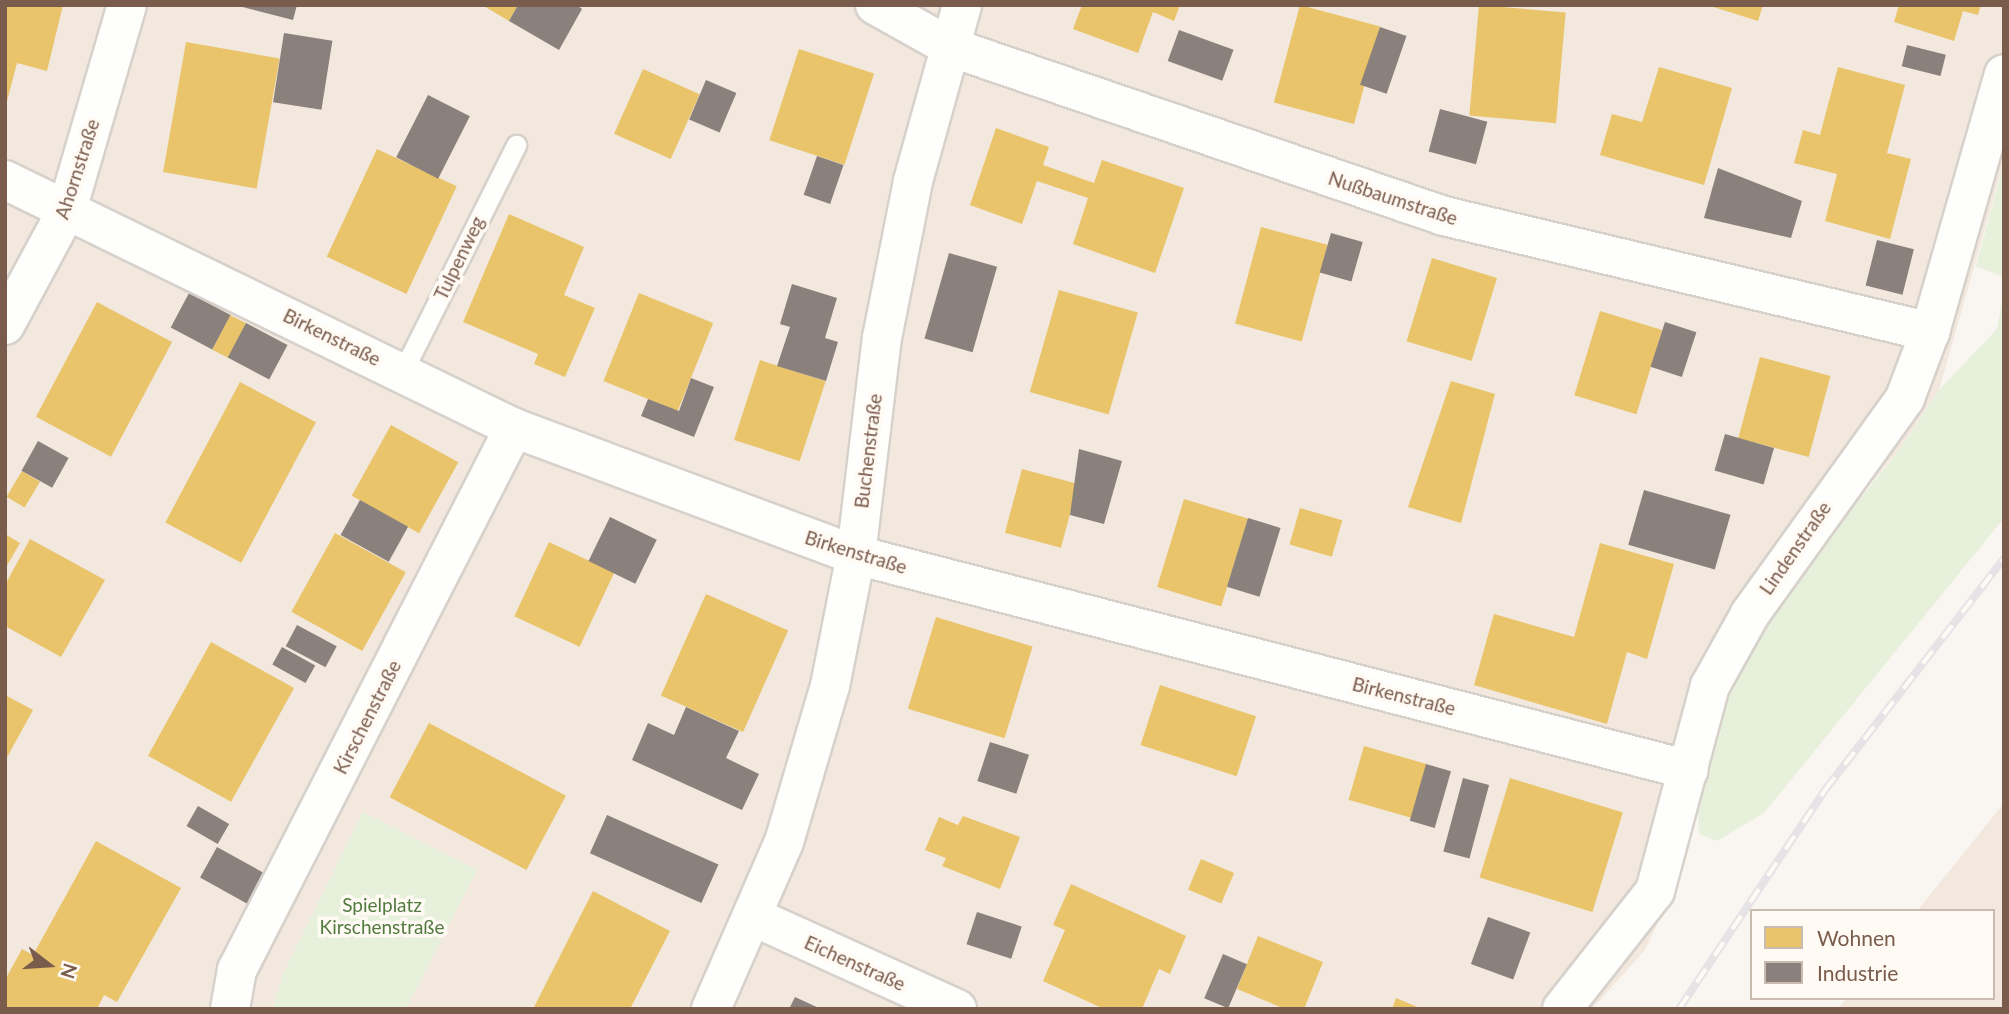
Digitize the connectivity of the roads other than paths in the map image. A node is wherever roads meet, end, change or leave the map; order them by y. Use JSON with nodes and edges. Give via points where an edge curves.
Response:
{"nodes":[{"id":1,"x":127,"y":5,"type":"edge"},
{"id":2,"x":875,"y":5,"type":"edge"},
{"id":3,"x":962,"y":5,"type":"edge"},
{"id":4,"x":950,"y":47,"type":"junction"},
{"id":5,"x":2004,"y":74,"type":"edge"},
{"id":6,"x":516,"y":145,"type":"dead end"},
{"id":7,"x":5,"y":180,"type":"edge"},
{"id":8,"x":67,"y":210,"type":"junction"},
{"id":9,"x":5,"y":325,"type":"edge"},
{"id":10,"x":1930,"y":332,"type":"junction"},
{"id":11,"x":403,"y":371,"type":"junction"},
{"id":12,"x":514,"y":428,"type":"junction"},
{"id":13,"x":856,"y":555,"type":"junction"},
{"id":14,"x":1689,"y":770,"type":"junction"},
{"id":15,"x":754,"y":917,"type":"junction"},
{"id":16,"x":230,"y":1009,"type":"edge"},
{"id":17,"x":711,"y":1009,"type":"edge"},
{"id":18,"x":957,"y":1009,"type":"edge"},
{"id":19,"x":1562,"y":1009,"type":"edge"}],
"edges":[{"from":1,"to":8,"type":"street","name":"Ahornstraße"},
{"from":2,"to":4,"type":"street","name":"Nußbaumstraße"},
{"from":3,"to":4,"type":"street","name":"Buchenstraße"},
{"from":4,"to":10,"type":"street","name":"Nußbaumstraße","via":[[1444,216]]},
{"from":4,"to":13,"type":"street","name":"Buchenstraße","via":[[913,181],[882,338]]},
{"from":5,"to":10,"type":"street","name":"Lindenstraße"},
{"from":6,"to":11,"type":"lane","name":"Tulpenweg"},
{"from":7,"to":8,"type":"street","name":"Birkenstraße"},
{"from":8,"to":9,"type":"street","name":"Ahornstraße"},
{"from":8,"to":11,"type":"street","name":"Birkenstraße"},
{"from":10,"to":14,"type":"street","name":"Lindenstraße","via":[[1905,398],[1785,558],[1710,686]]},
{"from":11,"to":12,"type":"street","name":"Birkenstraße"},
{"from":12,"to":13,"type":"street","name":"Birkenstraße"},
{"from":12,"to":16,"type":"street","name":"Kirschenstraße","via":[[237,970]]},
{"from":13,"to":14,"type":"street","name":"Birkenstraße"},
{"from":13,"to":15,"type":"street","name":"Buchenstraße","via":[[810,762]]},
{"from":14,"to":19,"type":"street","name":"Lindenstraße","via":[[1655,891]]},
{"from":15,"to":17,"type":"street","name":"Buchenstraße"},
{"from":15,"to":18,"type":"street","name":"Eichenstraße"}]}
